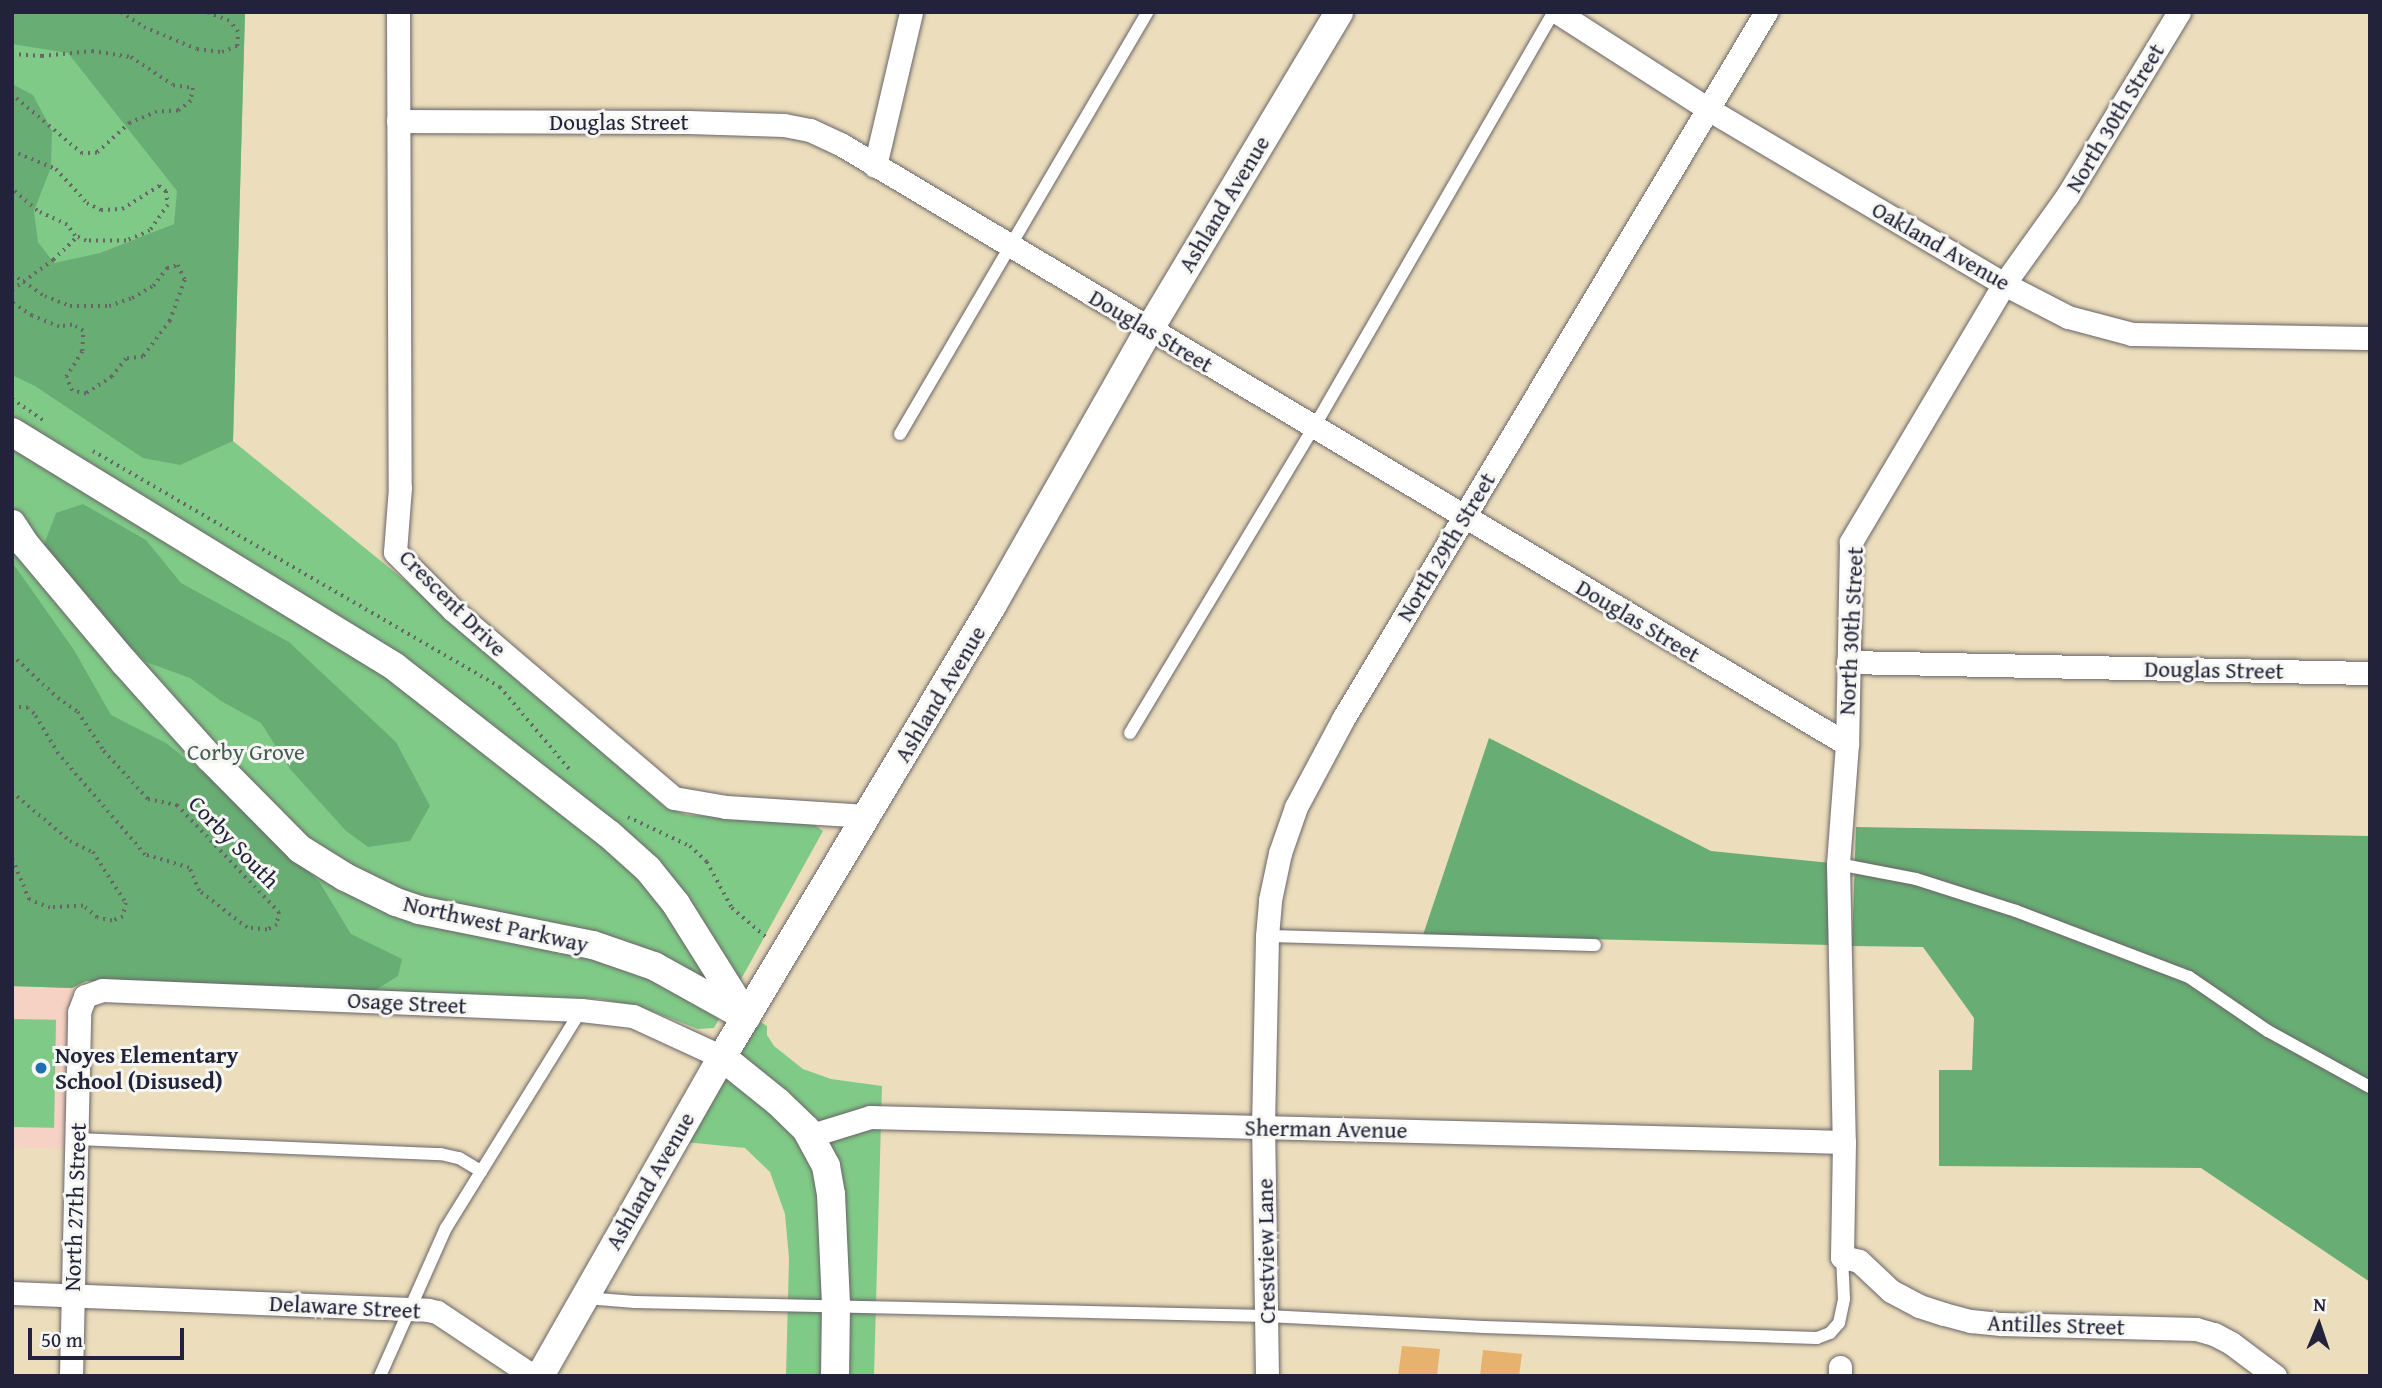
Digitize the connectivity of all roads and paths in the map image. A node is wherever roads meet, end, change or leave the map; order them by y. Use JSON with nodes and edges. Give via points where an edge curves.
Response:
{"nodes":[{"id":1,"x":121,"y":12,"type":"edge"},
{"id":2,"x":205,"y":12,"type":"edge"},
{"id":3,"x":398,"y":12,"type":"edge"},
{"id":4,"x":911,"y":12,"type":"edge"},
{"id":5,"x":1148,"y":12,"type":"edge"},
{"id":6,"x":1339,"y":12,"type":"edge"},
{"id":7,"x":1556,"y":12,"type":"edge"},
{"id":8,"x":1766,"y":12,"type":"edge"},
{"id":9,"x":2179,"y":12,"type":"edge"},
{"id":10,"x":12,"y":54,"type":"edge"},
{"id":11,"x":12,"y":95,"type":"edge"},
{"id":12,"x":1708,"y":109,"type":"junction"},
{"id":13,"x":398,"y":121,"type":"junction"},
{"id":14,"x":12,"y":151,"type":"edge"},
{"id":15,"x":875,"y":166,"type":"junction"},
{"id":16,"x":12,"y":189,"type":"edge"},
{"id":17,"x":77,"y":237,"type":"junction"},
{"id":18,"x":1011,"y":246,"type":"junction"},
{"id":19,"x":12,"y":274,"type":"edge"},
{"id":20,"x":23,"y":281,"type":"junction"},
{"id":21,"x":2004,"y":284,"type":"junction"},
{"id":22,"x":12,"y":290,"type":"edge"},
{"id":23,"x":12,"y":303,"type":"edge"},
{"id":24,"x":1149,"y":330,"type":"junction"},
{"id":25,"x":2370,"y":338,"type":"edge"},
{"id":26,"x":1314,"y":427,"type":"junction"},
{"id":27,"x":12,"y":432,"type":"edge"},
{"id":28,"x":900,"y":433,"type":"dead end"},
{"id":29,"x":1464,"y":517,"type":"junction"},
{"id":30,"x":12,"y":524,"type":"edge"},
{"id":31,"x":12,"y":655,"type":"edge"},
{"id":32,"x":1848,"y":662,"type":"junction"},
{"id":33,"x":2370,"y":673,"type":"edge"},
{"id":34,"x":12,"y":707,"type":"edge"},
{"id":35,"x":1130,"y":733,"type":"dead end"},
{"id":36,"x":1847,"y":744,"type":"junction"},
{"id":37,"x":12,"y":792,"type":"edge"},
{"id":38,"x":867,"y":816,"type":"junction"},
{"id":39,"x":12,"y":859,"type":"edge"},
{"id":40,"x":1838,"y":864,"type":"junction"},
{"id":41,"x":1268,"y":936,"type":"junction"},
{"id":42,"x":1595,"y":945,"type":"dead end"},
{"id":43,"x":85,"y":996,"type":"joint"},
{"id":44,"x":581,"y":1010,"type":"junction"},
{"id":45,"x":747,"y":1017,"type":"junction"},
{"id":46,"x":722,"y":1057,"type":"junction"},
{"id":47,"x":2370,"y":1087,"type":"edge"},
{"id":48,"x":1263,"y":1127,"type":"junction"},
{"id":49,"x":812,"y":1135,"type":"junction"},
{"id":50,"x":77,"y":1139,"type":"junction"},
{"id":51,"x":1844,"y":1142,"type":"junction"},
{"id":52,"x":481,"y":1171,"type":"junction"},
{"id":53,"x":1842,"y":1257,"type":"junction"},
{"id":54,"x":12,"y":1293,"type":"edge"},
{"id":55,"x":72,"y":1296,"type":"junction"},
{"id":56,"x":583,"y":1297,"type":"junction"},
{"id":57,"x":836,"y":1305,"type":"junction"},
{"id":58,"x":409,"y":1307,"type":"junction"},
{"id":59,"x":1267,"y":1316,"type":"junction"},
{"id":60,"x":71,"y":1376,"type":"edge"},
{"id":61,"x":380,"y":1376,"type":"edge"},
{"id":62,"x":533,"y":1376,"type":"edge"},
{"id":63,"x":540,"y":1376,"type":"edge"},
{"id":64,"x":835,"y":1376,"type":"edge"},
{"id":65,"x":1267,"y":1376,"type":"edge"},
{"id":66,"x":2274,"y":1376,"type":"edge"}],
"edges":[{"from":1,"to":2,"type":"path","via":[[197,49],[222,52],[237,46],[238,32],[229,21]]},
{"from":3,"to":13,"type":"street","name":"Crescent Drive"},
{"from":4,"to":15,"type":"street"},
{"from":5,"to":18,"type":"lane"},
{"from":6,"to":24,"type":"street","name":"Ashland Avenue"},
{"from":7,"to":12,"type":"street","name":"Oakland Avenue"},
{"from":7,"to":26,"type":"lane"},
{"from":8,"to":12,"type":"street","name":"North 29th Street"},
{"from":9,"to":21,"type":"street","name":"North 30th Street","via":[[2067,196]]},
{"from":10,"to":11,"type":"path","via":[[92,51],[131,57],[173,85],[192,88],[191,101],[178,111],[157,112],[130,123],[97,153],[82,154]]},
{"from":12,"to":21,"type":"street","name":"Oakland Avenue"},
{"from":12,"to":29,"type":"street","name":"North 29th Street"},
{"from":13,"to":15,"type":"street","name":"Douglas Street","via":[[784,125],[810,130]]},
{"from":13,"to":38,"type":"street","name":"Crescent Drive","via":[[400,487],[395,552],[453,610],[674,798],[726,807]]},
{"from":14,"to":17,"type":"path","via":[[55,169],[87,203],[100,210],[122,209],[159,186],[166,191],[167,205],[150,231],[126,241]]},
{"from":15,"to":18,"type":"street","name":"Douglas Street"},
{"from":16,"to":17,"type":"path","via":[[37,211],[67,225]]},
{"from":17,"to":20,"type":"path"},
{"from":18,"to":24,"type":"street","name":"Douglas Street"},
{"from":18,"to":28,"type":"lane"},
{"from":19,"to":20,"type":"path"},
{"from":20,"to":22,"type":"path"},
{"from":20,"to":23,"type":"path","via":[[69,306],[109,306],[153,286],[167,268],[178,265],[185,279],[170,321],[144,357],[127,359],[112,377],[86,394],[72,391],[66,377],[82,351],[83,331],[72,325],[59,327]]},
{"from":21,"to":25,"type":"street","name":"Oakland Avenue","via":[[2068,317],[2132,334]]},
{"from":21,"to":32,"type":"street","name":"North 30th Street","via":[[1852,542]]},
{"from":24,"to":26,"type":"street","name":"Douglas Street"},
{"from":24,"to":38,"type":"street","name":"Ashland Avenue"},
{"from":26,"to":29,"type":"street","name":"Douglas Street"},
{"from":26,"to":35,"type":"lane"},
{"from":27,"to":45,"type":"street","via":[[395,667],[609,834],[648,869],[676,904]]},
{"from":29,"to":36,"type":"street","name":"Douglas Street"},
{"from":29,"to":41,"type":"street","name":"North 29th Street","via":[[1296,807],[1280,853]]},
{"from":30,"to":45,"type":"street","name":"Northwest Parkway","via":[[125,663],[300,849],[396,902],[593,945],[654,966]]},
{"from":31,"to":34,"type":"path","name":"Corby South","via":[[78,712],[104,751],[148,799],[177,805],[279,912],[277,925],[267,930],[247,928],[199,891],[190,868],[145,855],[58,754],[34,713]]},
{"from":32,"to":33,"type":"street","name":"Douglas Street"},
{"from":32,"to":36,"type":"street","name":"North 30th Street"},
{"from":36,"to":40,"type":"street","name":"North 30th Street"},
{"from":37,"to":39,"type":"path","via":[[70,841],[93,852],[126,903],[123,917],[112,921],[97,918],[83,906],[50,908],[29,900]]},
{"from":38,"to":45,"type":"street","name":"Ashland Avenue"},
{"from":40,"to":47,"type":"lane","via":[[1916,879],[2016,911],[2189,977],[2268,1031]]},
{"from":40,"to":51,"type":"street","name":"North 30th Street"},
{"from":41,"to":42,"type":"lane"},
{"from":41,"to":48,"type":"street","name":"North 29th Street"},
{"from":43,"to":44,"type":"street","name":"Osage Street","via":[[102,990]]},
{"from":43,"to":50,"type":"street","name":"North 27th Street","via":[[79,1012]]},
{"from":44,"to":46,"type":"street","name":"Osage Street","via":[[633,1016]]},
{"from":44,"to":52,"type":"lane"},
{"from":45,"to":46,"type":"street","name":"Ashland Avenue"},
{"from":46,"to":49,"type":"street"},
{"from":46,"to":56,"type":"street","name":"Ashland Avenue"},
{"from":48,"to":49,"type":"street","name":"Sherman Avenue","via":[[870,1117]]},
{"from":48,"to":51,"type":"street","name":"Sherman Avenue"},
{"from":48,"to":59,"type":"street","name":"Crestview Lane"},
{"from":49,"to":57,"type":"street","via":[[826,1166],[831,1194]]},
{"from":50,"to":52,"type":"lane","via":[[441,1154]]},
{"from":50,"to":55,"type":"street","name":"North 27th Street"},
{"from":51,"to":53,"type":"street","name":"North 30th Street"},
{"from":52,"to":58,"type":"lane","via":[[446,1228]]},
{"from":53,"to":59,"type":"lane","via":[[1844,1299],[1839,1323],[1818,1338]]},
{"from":53,"to":66,"type":"street","name":"Antilles Street","via":[[1859,1261],[1891,1291],[1944,1314],[2001,1324],[2196,1329],[2231,1343]]},
{"from":54,"to":55,"type":"street","name":"Delaware Street"},
{"from":55,"to":58,"type":"street","name":"Delaware Street"},
{"from":55,"to":60,"type":"street","name":"North 27th Street"},
{"from":56,"to":57,"type":"lane"},
{"from":56,"to":63,"type":"street","name":"Ashland Avenue"},
{"from":57,"to":59,"type":"lane"},
{"from":57,"to":64,"type":"street"},
{"from":58,"to":61,"type":"lane"},
{"from":58,"to":62,"type":"street","name":"Delaware Street","via":[[438,1312]]},
{"from":59,"to":65,"type":"street","name":"Crestview Lane"}]}
